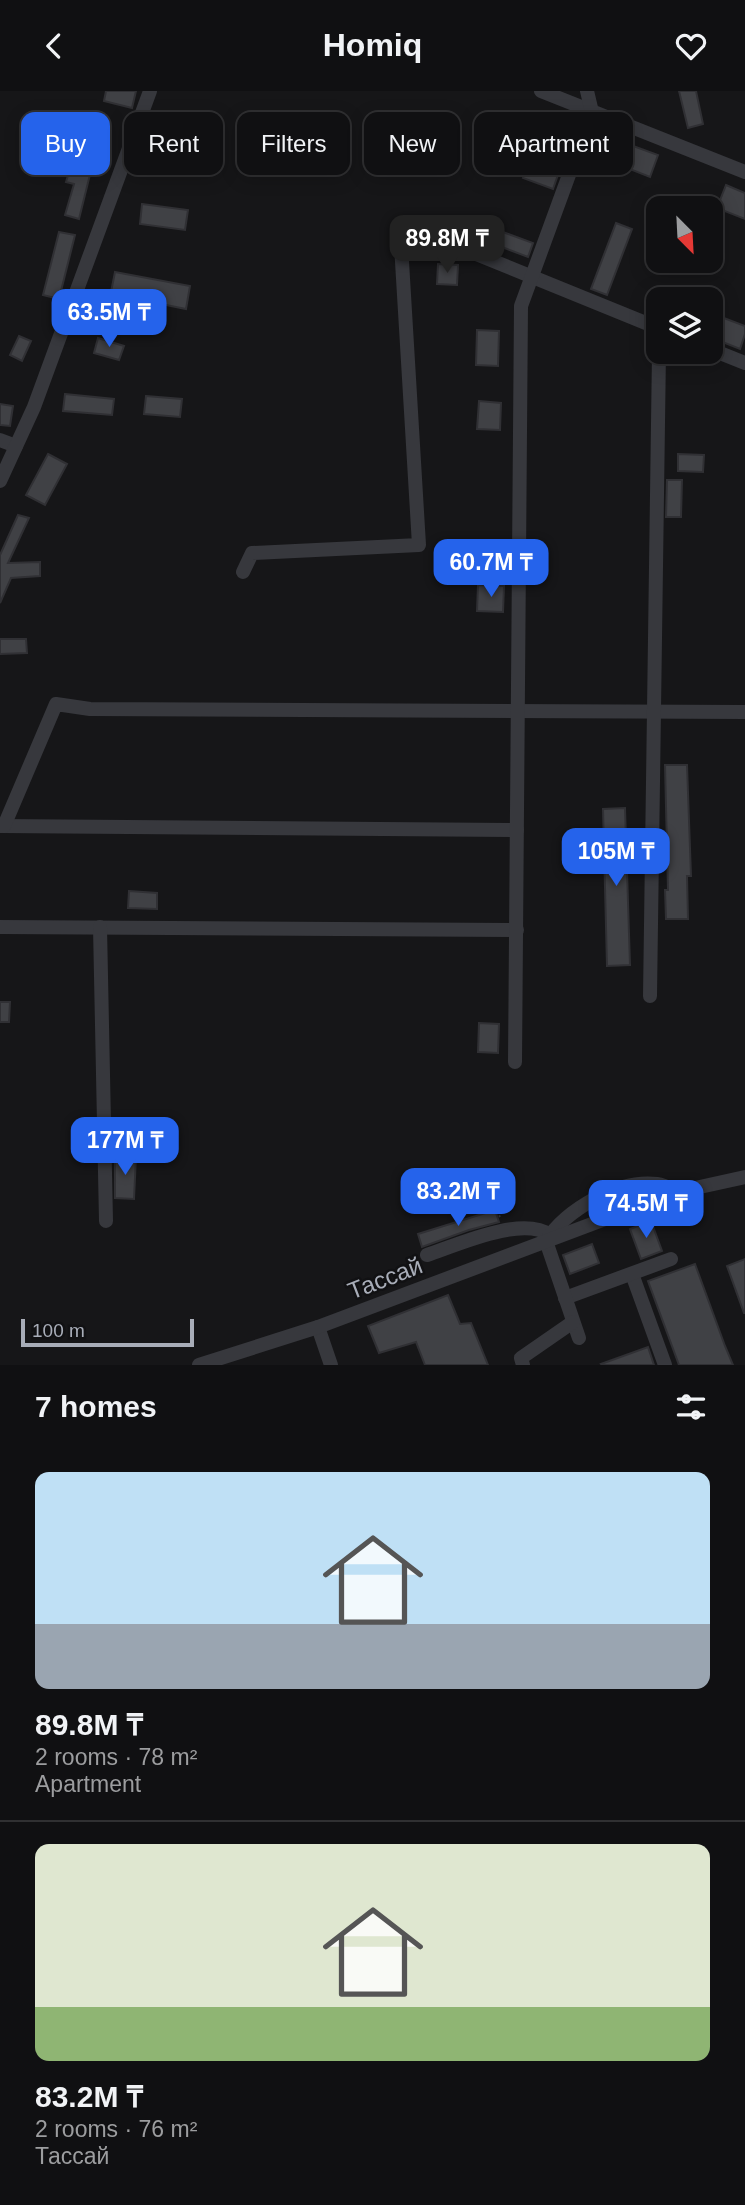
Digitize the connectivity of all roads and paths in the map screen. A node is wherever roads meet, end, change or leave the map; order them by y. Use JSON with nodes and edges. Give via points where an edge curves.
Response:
{"nodes":[{"id":1,"x":150,"y":91,"type":"edge"},
{"id":2,"x":541,"y":91,"type":"edge"},
{"id":3,"x":587,"y":91,"type":"edge"},
{"id":4,"x":592,"y":112,"type":"joint"},
{"id":5,"x":633,"y":128,"type":"edge"},
{"id":6,"x":745,"y":172,"type":"edge"},
{"id":7,"x":569,"y":175,"type":"edge"},
{"id":8,"x":532,"y":277,"type":"junction"},
{"id":9,"x":646,"y":323,"type":"edge"},
{"id":10,"x":723,"y":354,"type":"edge"},
{"id":11,"x":745,"y":363,"type":"edge"},
{"id":12,"x":659,"y":364,"type":"edge"},
{"id":13,"x":0,"y":440,"type":"edge"},
{"id":14,"x":16,"y":446,"type":"junction"},
{"id":15,"x":0,"y":481,"type":"edge"},
{"id":16,"x":243,"y":572,"type":"dead end"},
{"id":17,"x":518,"y":711,"type":"junction"},
{"id":18,"x":653,"y":711,"type":"junction"},
{"id":19,"x":745,"y":712,"type":"edge"},
{"id":20,"x":2,"y":826,"type":"edge"},
{"id":21,"x":517,"y":829,"type":"junction"},
{"id":22,"x":0,"y":927,"type":"edge"},
{"id":23,"x":100,"y":927,"type":"junction"},
{"id":24,"x":517,"y":930,"type":"junction"},
{"id":25,"x":650,"y":996,"type":"dead end"},
{"id":26,"x":515,"y":1062,"type":"dead end"},
{"id":27,"x":745,"y":1177,"type":"edge"},
{"id":28,"x":677,"y":1192,"type":"junction"},
{"id":29,"x":478,"y":1213,"type":"dead end"},
{"id":30,"x":106,"y":1221,"type":"dead end"},
{"id":31,"x":504,"y":1230,"type":"junction"},
{"id":32,"x":548,"y":1238,"type":"junction"},
{"id":33,"x":428,"y":1255,"type":"dead end"},
{"id":34,"x":670,"y":1259,"type":"dead end"},
{"id":35,"x":632,"y":1273,"type":"junction"},
{"id":36,"x":565,"y":1298,"type":"junction"},
{"id":37,"x":573,"y":1322,"type":"junction"},
{"id":38,"x":318,"y":1327,"type":"junction"},
{"id":39,"x":579,"y":1338,"type":"dead end"},
{"id":40,"x":199,"y":1365,"type":"edge"},
{"id":41,"x":331,"y":1365,"type":"edge"},
{"id":42,"x":523,"y":1365,"type":"edge"},
{"id":43,"x":665,"y":1365,"type":"edge"}],
"edges":[{"from":1,"to":14,"type":"street"},
{"from":2,"to":4,"type":"street"},
{"from":3,"to":4,"type":"street"},
{"from":5,"to":6,"type":"street"},
{"from":7,"to":8,"type":"street"},
{"from":8,"to":9,"type":"street"},
{"from":8,"to":16,"type":"street","via":[[432,236],[401,245],[419,545],[252,553]]},
{"from":8,"to":17,"type":"street","via":[[521,306]]},
{"from":10,"to":11,"type":"street"},
{"from":12,"to":18,"type":"street"},
{"from":13,"to":14,"type":"street"},
{"from":14,"to":15,"type":"street"},
{"from":17,"to":18,"type":"street"},
{"from":17,"to":20,"type":"street","via":[[90,709],[56,704]]},
{"from":17,"to":21,"type":"street"},
{"from":18,"to":19,"type":"street"},
{"from":18,"to":25,"type":"street"},
{"from":20,"to":21,"type":"street"},
{"from":21,"to":24,"type":"street"},
{"from":22,"to":23,"type":"street"},
{"from":23,"to":24,"type":"street"},
{"from":23,"to":30,"type":"street"},
{"from":24,"to":26,"type":"street"},
{"from":27,"to":28,"type":"street","name":"Тассай"},
{"from":28,"to":32,"type":"street","name":"Тассай"},
{"from":28,"to":32,"type":"street","via":[[659,1184],[634,1184],[568,1215]]},
{"from":29,"to":31,"type":"path","via":[[496,1209]]},
{"from":31,"to":32,"type":"street","via":[[535,1229]]},
{"from":31,"to":33,"type":"street"},
{"from":32,"to":36,"type":"street"},
{"from":32,"to":38,"type":"street","name":"Тассай"},
{"from":34,"to":35,"type":"street"},
{"from":35,"to":36,"type":"street"},
{"from":35,"to":43,"type":"street"},
{"from":36,"to":37,"type":"street"},
{"from":37,"to":39,"type":"street"},
{"from":37,"to":42,"type":"street","via":[[521,1358]]},
{"from":38,"to":40,"type":"street","name":"Тассай"},
{"from":38,"to":41,"type":"street"}]}
